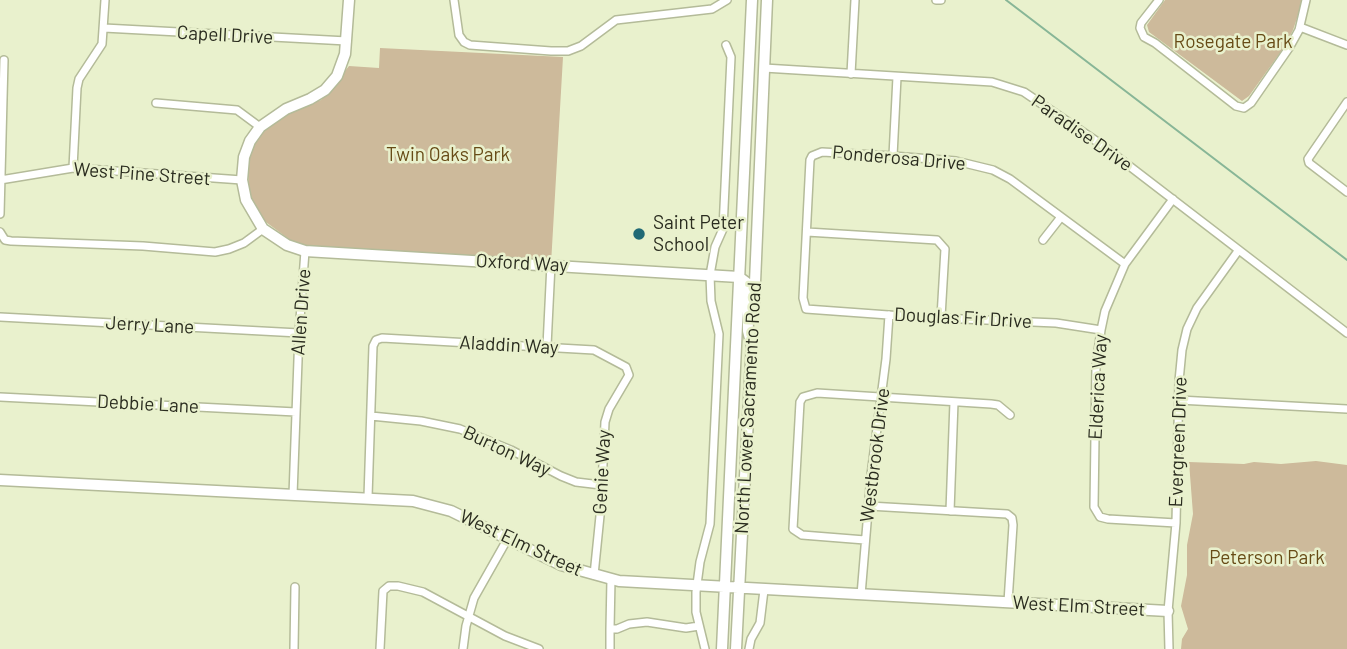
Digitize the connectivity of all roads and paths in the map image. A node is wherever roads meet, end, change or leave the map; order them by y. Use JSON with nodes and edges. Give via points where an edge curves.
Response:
{"nodes":[{"id":1,"x":105,"y":0,"type":"edge"},
{"id":2,"x":348,"y":0,"type":"edge"},
{"id":3,"x":454,"y":0,"type":"edge"},
{"id":4,"x":727,"y":0,"type":"edge"},
{"id":5,"x":752,"y":0,"type":"edge"},
{"id":6,"x":767,"y":0,"type":"edge"},
{"id":7,"x":855,"y":0,"type":"edge"},
{"id":8,"x":936,"y":0,"type":"edge"},
{"id":9,"x":941,"y":0,"type":"edge"},
{"id":10,"x":1159,"y":0,"type":"edge"},
{"id":11,"x":1306,"y":0,"type":"edge"},
{"id":12,"x":1300,"y":27,"type":"junction"},
{"id":13,"x":104,"y":28,"type":"junction"},
{"id":14,"x":750,"y":40,"type":"junction"},
{"id":15,"x":347,"y":41,"type":"junction"},
{"id":16,"x":726,"y":45,"type":"dead end"},
{"id":17,"x":1347,"y":45,"type":"edge"},
{"id":18,"x":4,"y":60,"type":"dead end"},
{"id":19,"x":765,"y":68,"type":"junction"},
{"id":20,"x":851,"y":74,"type":"junction"},
{"id":21,"x":897,"y":77,"type":"junction"},
{"id":22,"x":1347,"y":102,"type":"edge"},
{"id":23,"x":156,"y":103,"type":"dead end"},
{"id":24,"x":260,"y":127,"type":"junction"},
{"id":25,"x":893,"y":156,"type":"junction"},
{"id":26,"x":73,"y":168,"type":"junction"},
{"id":27,"x":1,"y":180,"type":"edge"},
{"id":28,"x":242,"y":180,"type":"junction"},
{"id":29,"x":1347,"y":191,"type":"edge"},
{"id":30,"x":1173,"y":199,"type":"junction"},
{"id":31,"x":0,"y":214,"type":"edge"},
{"id":32,"x":1061,"y":217,"type":"junction"},
{"id":33,"x":263,"y":229,"type":"junction"},
{"id":34,"x":807,"y":232,"type":"junction"},
{"id":35,"x":2,"y":235,"type":"edge"},
{"id":36,"x":1042,"y":240,"type":"dead end"},
{"id":37,"x":305,"y":251,"type":"junction"},
{"id":38,"x":1238,"y":251,"type":"junction"},
{"id":39,"x":551,"y":264,"type":"junction"},
{"id":40,"x":1125,"y":264,"type":"junction"},
{"id":41,"x":710,"y":275,"type":"junction"},
{"id":42,"x":740,"y":277,"type":"junction"},
{"id":43,"x":889,"y":315,"type":"junction"},
{"id":44,"x":0,"y":317,"type":"edge"},
{"id":45,"x":941,"y":317,"type":"junction"},
{"id":46,"x":1101,"y":330,"type":"junction"},
{"id":47,"x":1347,"y":332,"type":"edge"},
{"id":48,"x":299,"y":333,"type":"junction"},
{"id":49,"x":547,"y":346,"type":"junction"},
{"id":50,"x":752,"y":346,"type":"junction"},
{"id":51,"x":629,"y":375,"type":"joint"},
{"id":52,"x":0,"y":397,"type":"edge"},
{"id":53,"x":882,"y":398,"type":"junction"},
{"id":54,"x":1179,"y":400,"type":"junction"},
{"id":55,"x":954,"y":402,"type":"junction"},
{"id":56,"x":1347,"y":409,"type":"edge"},
{"id":57,"x":296,"y":412,"type":"junction"},
{"id":58,"x":1010,"y":415,"type":"dead end"},
{"id":59,"x":370,"y":416,"type":"junction"},
{"id":60,"x":0,"y":480,"type":"edge"},
{"id":61,"x":601,"y":485,"type":"junction"},
{"id":62,"x":293,"y":495,"type":"junction"},
{"id":63,"x":368,"y":497,"type":"junction"},
{"id":64,"x":869,"y":506,"type":"junction"},
{"id":65,"x":950,"y":511,"type":"junction"},
{"id":66,"x":1176,"y":523,"type":"junction"},
{"id":67,"x":508,"y":538,"type":"junction"},
{"id":68,"x":865,"y":540,"type":"junction"},
{"id":69,"x":594,"y":575,"type":"junction"},
{"id":70,"x":611,"y":579,"type":"junction"},
{"id":71,"x":696,"y":585,"type":"junction"},
{"id":72,"x":295,"y":587,"type":"dead end"},
{"id":73,"x":726,"y":587,"type":"junction"},
{"id":74,"x":738,"y":589,"type":"junction"},
{"id":75,"x":764,"y":590,"type":"junction"},
{"id":76,"x":861,"y":595,"type":"junction"},
{"id":77,"x":1008,"y":602,"type":"junction"},
{"id":78,"x":1168,"y":611,"type":"junction"},
{"id":79,"x":468,"y":615,"type":"junction"},
{"id":80,"x":699,"y":626,"type":"junction"},
{"id":81,"x":610,"y":629,"type":"junction"},
{"id":82,"x":294,"y":649,"type":"edge"},
{"id":83,"x":380,"y":649,"type":"edge"},
{"id":84,"x":463,"y":649,"type":"edge"},
{"id":85,"x":539,"y":649,"type":"edge"},
{"id":86,"x":610,"y":649,"type":"edge"},
{"id":87,"x":705,"y":649,"type":"edge"},
{"id":88,"x":722,"y":649,"type":"edge"},
{"id":89,"x":736,"y":649,"type":"edge"},
{"id":90,"x":749,"y":649,"type":"edge"},
{"id":91,"x":1169,"y":649,"type":"edge"}],
"edges":[{"from":1,"to":13,"type":"street"},
{"from":2,"to":15,"type":"street","name":"Allen Drive"},
{"from":3,"to":4,"type":"street","via":[[459,35],[470,45],[568,51],[616,20],[712,9]]},
{"from":5,"to":14,"type":"street","name":"North Lower Sacramento Road"},
{"from":6,"to":19,"type":"street","name":"North Lower Sacramento Road"},
{"from":7,"to":20,"type":"street"},
{"from":8,"to":9,"type":"street"},
{"from":10,"to":12,"type":"street","via":[[1141,23],[1144,37],[1244,108]]},
{"from":11,"to":12,"type":"street"},
{"from":12,"to":17,"type":"street"},
{"from":13,"to":15,"type":"street","name":"Capell Drive"},
{"from":13,"to":26,"type":"street","via":[[98,52],[77,88]]},
{"from":14,"to":19,"type":"street","via":[[754,62]]},
{"from":14,"to":42,"type":"street","name":"North Lower Sacramento Road"},
{"from":15,"to":24,"type":"street","name":"Allen Drive","via":[[337,76],[325,90]]},
{"from":16,"to":41,"type":"street","via":[[732,57],[723,229]]},
{"from":18,"to":27,"type":"street"},
{"from":19,"to":20,"type":"street","name":"Paradise Drive"},
{"from":19,"to":50,"type":"street","name":"North Lower Sacramento Road"},
{"from":20,"to":21,"type":"street","name":"Paradise Drive"},
{"from":21,"to":25,"type":"street"},
{"from":21,"to":30,"type":"street","name":"Paradise Drive","via":[[992,82],[1024,92]]},
{"from":22,"to":29,"type":"street","via":[[1308,159]]},
{"from":23,"to":24,"type":"street","via":[[237,110]]},
{"from":24,"to":28,"type":"street","name":"Allen Drive","via":[[244,157]]},
{"from":25,"to":32,"type":"street","name":"Ponderosa Drive","via":[[956,161],[993,170]]},
{"from":25,"to":34,"type":"street","name":"Ponderosa Drive","via":[[822,152],[811,158]]},
{"from":26,"to":27,"type":"street","name":"West Pine Street"},
{"from":26,"to":28,"type":"street","name":"West Pine Street"},
{"from":27,"to":31,"type":"street"},
{"from":28,"to":33,"type":"street","name":"Allen Drive","via":[[246,200]]},
{"from":30,"to":38,"type":"street","name":"Paradise Drive"},
{"from":30,"to":40,"type":"street","name":"Elderica Way"},
{"from":32,"to":36,"type":"street"},
{"from":32,"to":40,"type":"street","name":"Ponderosa Drive"},
{"from":33,"to":35,"type":"street","via":[[244,243],[215,252],[11,241]]},
{"from":33,"to":37,"type":"street","name":"Allen Drive"},
{"from":34,"to":43,"type":"street","name":"Douglas Fir Drive","via":[[803,305],[811,310]]},
{"from":34,"to":45,"type":"street","via":[[937,240],[945,250]]},
{"from":37,"to":39,"type":"street","name":"Oxford Way"},
{"from":37,"to":48,"type":"street","name":"Allen Drive"},
{"from":38,"to":47,"type":"street","name":"Paradise Drive"},
{"from":38,"to":54,"type":"street","name":"Evergreen Drive","via":[[1191,319],[1182,350]]},
{"from":39,"to":41,"type":"street","name":"Oxford Way"},
{"from":39,"to":49,"type":"street"},
{"from":40,"to":46,"type":"street","name":"Elderica Way"},
{"from":41,"to":42,"type":"street","name":"Oxford Way"},
{"from":41,"to":71,"type":"street","via":[[719,334],[718,372],[710,524]]},
{"from":42,"to":50,"type":"street","via":[[747,283]]},
{"from":42,"to":73,"type":"street","name":"North Lower Sacramento Road"},
{"from":43,"to":45,"type":"street","name":"Douglas Fir Drive"},
{"from":43,"to":53,"type":"street","name":"Westbrook Drive"},
{"from":44,"to":48,"type":"street","name":"Jerry Lane"},
{"from":45,"to":46,"type":"street","name":"Douglas Fir Drive"},
{"from":46,"to":66,"type":"street","name":"Elderica Way","via":[[1096,366],[1094,510],[1108,519]]},
{"from":48,"to":57,"type":"street","name":"Allen Drive"},
{"from":49,"to":51,"type":"street","name":"Aladdin Way","via":[[594,350],[626,367]]},
{"from":49,"to":59,"type":"street","name":"Aladdin Way","via":[[379,339],[373,346]]},
{"from":50,"to":74,"type":"street","name":"North Lower Sacramento Road"},
{"from":51,"to":61,"type":"street","name":"Genie Way","via":[[606,417]]},
{"from":52,"to":57,"type":"street","name":"Debbie Lane"},
{"from":53,"to":55,"type":"street"},
{"from":53,"to":64,"type":"street","name":"Westbrook Drive"},
{"from":53,"to":68,"type":"street","via":[[817,393],[800,402],[793,529],[808,536]]},
{"from":54,"to":56,"type":"street"},
{"from":54,"to":66,"type":"street","name":"Evergreen Drive"},
{"from":55,"to":58,"type":"street","via":[[998,405]]},
{"from":55,"to":65,"type":"street"},
{"from":57,"to":62,"type":"street","name":"Allen Drive"},
{"from":59,"to":61,"type":"street","name":"Burton Way","via":[[460,429],[561,477]]},
{"from":59,"to":63,"type":"street"},
{"from":60,"to":62,"type":"street","name":"West Elm Street"},
{"from":61,"to":69,"type":"street","name":"Genie Way"},
{"from":62,"to":63,"type":"street","name":"West Elm Street"},
{"from":63,"to":67,"type":"street","name":"West Elm Street","via":[[413,501],[451,511]]},
{"from":64,"to":65,"type":"street"},
{"from":64,"to":68,"type":"street","name":"Westbrook Drive"},
{"from":65,"to":77,"type":"street","via":[[1012,518]]},
{"from":66,"to":78,"type":"street","name":"Evergreen Drive"},
{"from":67,"to":69,"type":"street","name":"West Elm Street","via":[[561,565]]},
{"from":67,"to":79,"type":"street"},
{"from":68,"to":76,"type":"street","name":"Westbrook Drive"},
{"from":69,"to":70,"type":"street","name":"West Elm Street"},
{"from":70,"to":71,"type":"street","name":"West Elm Street"},
{"from":70,"to":81,"type":"street"},
{"from":71,"to":73,"type":"street","name":"West Elm Street"},
{"from":71,"to":80,"type":"street"},
{"from":72,"to":82,"type":"street"},
{"from":73,"to":74,"type":"street","name":"West Elm Street"},
{"from":73,"to":88,"type":"street","name":"North Lower Sacramento Road"},
{"from":74,"to":75,"type":"street","name":"West Elm Street"},
{"from":74,"to":89,"type":"street","name":"North Lower Sacramento Road"},
{"from":75,"to":76,"type":"street","name":"West Elm Street"},
{"from":75,"to":90,"type":"street","via":[[760,622]]},
{"from":76,"to":77,"type":"street","name":"West Elm Street"},
{"from":77,"to":78,"type":"street","name":"West Elm Street"},
{"from":78,"to":91,"type":"street","name":"Evergreen Drive"},
{"from":79,"to":83,"type":"street","via":[[423,592],[386,588],[381,598]]},
{"from":79,"to":84,"type":"street"},
{"from":79,"to":85,"type":"street"},
{"from":80,"to":81,"type":"street","via":[[647,622]]},
{"from":80,"to":87,"type":"street"},
{"from":81,"to":86,"type":"street"}]}
